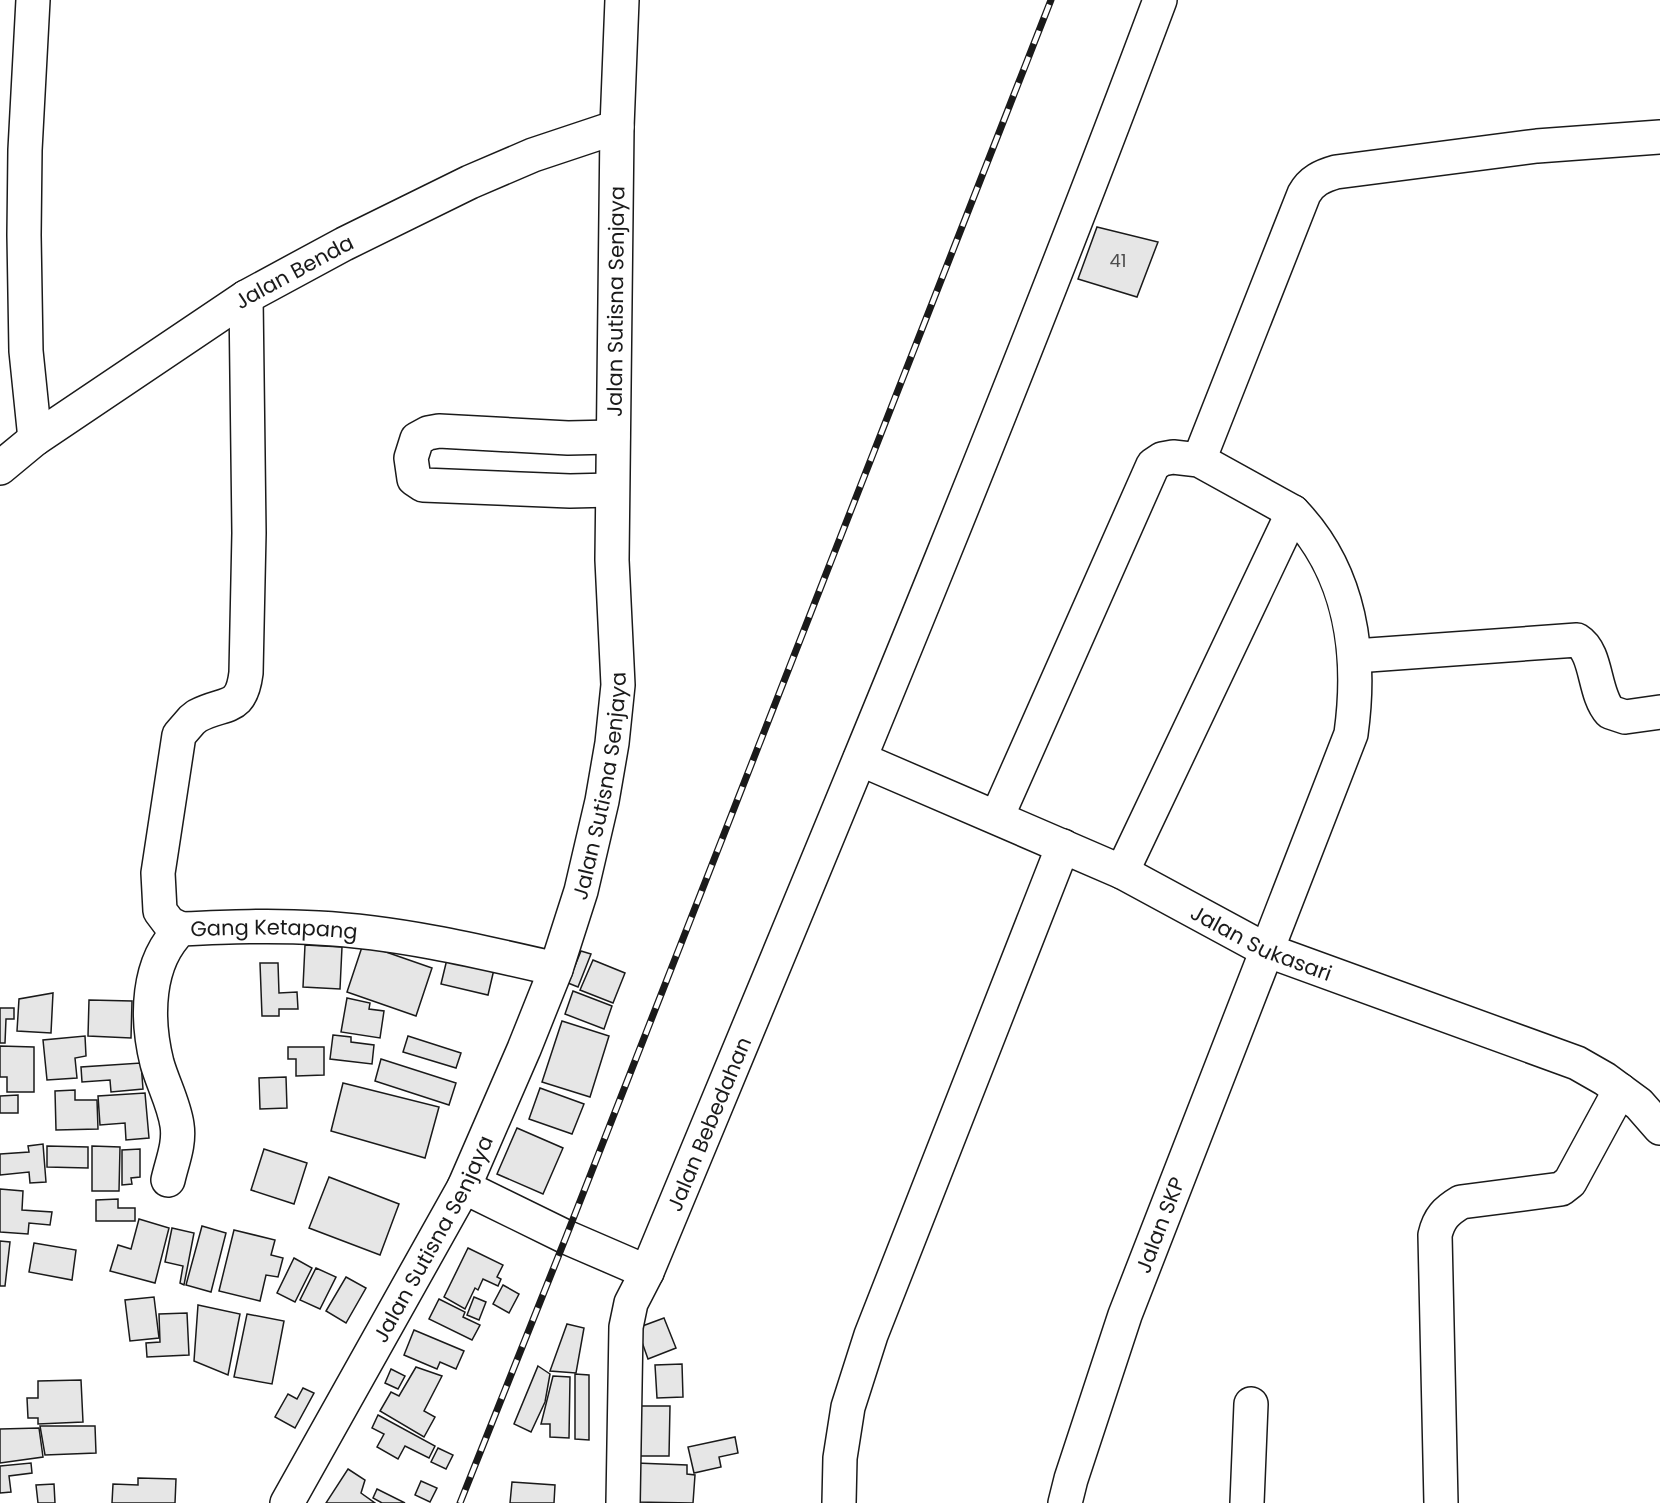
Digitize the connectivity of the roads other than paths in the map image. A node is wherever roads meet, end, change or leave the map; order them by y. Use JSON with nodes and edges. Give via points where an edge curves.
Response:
{"nodes":[{"id":1,"x":33,"y":0,"type":"edge"},
{"id":2,"x":622,"y":0,"type":"edge"},
{"id":3,"x":1160,"y":0,"type":"edge"},
{"id":4,"x":617,"y":127,"type":"junction"},
{"id":5,"x":1660,"y":137,"type":"edge"},
{"id":6,"x":246,"y":297,"type":"junction"},
{"id":7,"x":613,"y":437,"type":"junction"},
{"id":8,"x":35,"y":439,"type":"junction"},
{"id":9,"x":1199,"y":460,"type":"junction"},
{"id":10,"x":0,"y":468,"type":"edge"},
{"id":11,"x":612,"y":490,"type":"junction"},
{"id":12,"x":1293,"y":512,"type":"junction"},
{"id":13,"x":1355,"y":656,"type":"junction"},
{"id":14,"x":1660,"y":712,"type":"edge"},
{"id":15,"x":860,"y":759,"type":"junction"},
{"id":16,"x":997,"y":817,"type":"junction"},
{"id":17,"x":1063,"y":846,"type":"junction"},
{"id":18,"x":1122,"y":872,"type":"junction"},
{"id":19,"x":181,"y":929,"type":"junction"},
{"id":20,"x":1266,"y":950,"type":"junction"},
{"id":21,"x":556,"y":969,"type":"junction"},
{"id":22,"x":1620,"y":1090,"type":"junction"},
{"id":23,"x":1660,"y":1128,"type":"edge"},
{"id":24,"x":168,"y":1180,"type":"dead end"},
{"id":25,"x":464,"y":1187,"type":"junction"},
{"id":26,"x":647,"y":1272,"type":"junction"},
{"id":27,"x":1251,"y":1404,"type":"dead end"},
{"id":28,"x":287,"y":1503,"type":"edge"},
{"id":29,"x":623,"y":1503,"type":"edge"},
{"id":30,"x":838,"y":1503,"type":"edge"},
{"id":31,"x":1065,"y":1503,"type":"edge"},
{"id":32,"x":1247,"y":1503,"type":"edge"},
{"id":33,"x":1441,"y":1503,"type":"edge"}],
"edges":[{"from":1,"to":8,"type":"street","via":[[24,235],[26,351]]},
{"from":2,"to":4,"type":"street","name":"Jalan Sutisna Senjaya"},
{"from":3,"to":15,"type":"street","name":"Jalan Bebedahan","via":[[1077,223]]},
{"from":4,"to":6,"type":"street","name":"Jalan Benda","via":[[533,155],[470,182]]},
{"from":4,"to":7,"type":"street","name":"Jalan Sutisna Senjaya"},
{"from":5,"to":9,"type":"street","via":[[1454,156],[1336,172],[1319,178],[1304,194]]},
{"from":6,"to":8,"type":"street","name":"Jalan Benda"},
{"from":6,"to":19,"type":"street","via":[[246,673],[243,691],[236,702],[197,717],[179,735],[158,873],[160,911],[169,923]]},
{"from":7,"to":11,"type":"street","name":"Jalan Sutisna Senjaya"},
{"from":7,"to":11,"type":"street","via":[[439,431],[417,439],[411,458],[414,479],[423,485]]},
{"from":8,"to":10,"type":"street","name":"Jalan Benda"},
{"from":9,"to":12,"type":"street","name":"Jalan SKP"},
{"from":9,"to":16,"type":"street","via":[[1169,457],[1150,469]]},
{"from":11,"to":21,"type":"street","name":"Jalan Sutisna Senjaya","via":[[618,685],[612,743],[581,891]]},
{"from":12,"to":13,"type":"street","name":"Jalan SKP","via":[[1314,536],[1336,573],[1348,609]]},
{"from":12,"to":18,"type":"street"},
{"from":13,"to":14,"type":"street","via":[[1577,640],[1586,649],[1598,691],[1610,712],[1625,717]]},
{"from":13,"to":20,"type":"street","name":"Jalan SKP","via":[[1355,702],[1349,742]]},
{"from":15,"to":16,"type":"street","name":"Jalan Sukasari"},
{"from":15,"to":26,"type":"street","name":"Jalan Bebedahan"},
{"from":16,"to":17,"type":"street","name":"Jalan Sukasari"},
{"from":17,"to":18,"type":"street","name":"Jalan Sukasari"},
{"from":17,"to":30,"type":"street","via":[[872,1335],[848,1407]]},
{"from":18,"to":20,"type":"street","name":"Jalan Sukasari"},
{"from":19,"to":21,"type":"street","name":"Gang Ketapang","via":[[340,930],[469,949]]},
{"from":19,"to":24,"type":"street","name":"Gang Ketapang","via":[[170,939],[157,964],[152,1001],[157,1062],[177,1125],[177,1146]]},
{"from":20,"to":22,"type":"street","name":"Jalan Sukasari","via":[[1577,1063]]},
{"from":20,"to":31,"type":"street","name":"Jalan SKP","via":[[1125,1315]]},
{"from":21,"to":25,"type":"street","name":"Jalan Sutisna Senjaya"},
{"from":22,"to":23,"type":"street","name":"Jalan Sukasari"},
{"from":22,"to":33,"type":"street","via":[[1570,1182],[1561,1189],[1461,1202],[1439,1220],[1435,1235]]},
{"from":25,"to":26,"type":"street"},
{"from":25,"to":28,"type":"street","name":"Jalan Sutisna Senjaya"},
{"from":26,"to":29,"type":"street","name":"Jalan Bebedahan","via":[[631,1303],[626,1327]]},
{"from":27,"to":32,"type":"street"}]}
